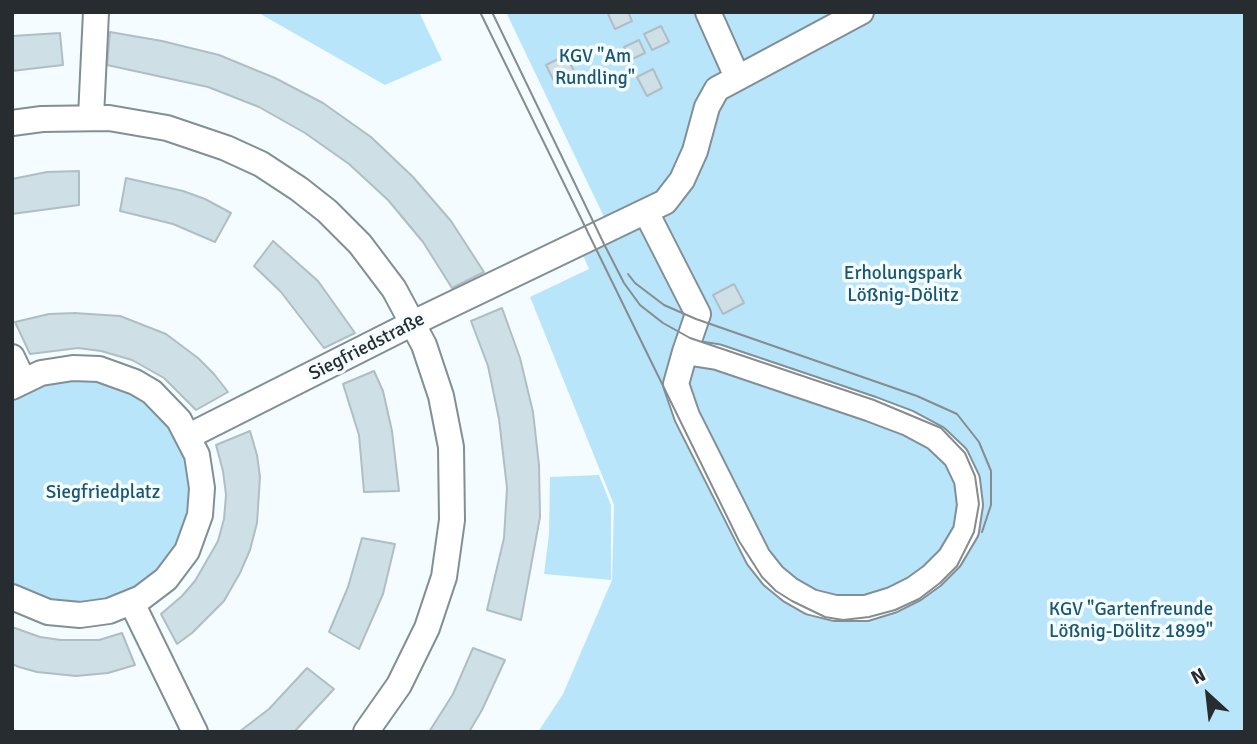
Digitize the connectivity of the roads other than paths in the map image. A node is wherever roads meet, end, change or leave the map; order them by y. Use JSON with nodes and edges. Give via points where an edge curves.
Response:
{"nodes":[{"id":1,"x":96,"y":12,"type":"edge"},
{"id":2,"x":708,"y":12,"type":"edge"},
{"id":3,"x":861,"y":12,"type":"edge"},
{"id":4,"x":737,"y":77,"type":"junction"},
{"id":5,"x":91,"y":117,"type":"junction"},
{"id":6,"x":12,"y":123,"type":"edge"},
{"id":7,"x":646,"y":212,"type":"junction"},
{"id":8,"x":413,"y":323,"type":"junction"},
{"id":9,"x":685,"y":352,"type":"junction"},
{"id":10,"x":12,"y":357,"type":"edge"},
{"id":11,"x":18,"y":384,"type":"edge"},
{"id":12,"x":189,"y":436,"type":"junction"},
{"id":13,"x":12,"y":597,"type":"edge"},
{"id":14,"x":132,"y":603,"type":"junction"},
{"id":15,"x":195,"y":732,"type":"edge"},
{"id":16,"x":366,"y":732,"type":"edge"}],
"edges":[{"from":1,"to":5,"type":"street"},
{"from":2,"to":4,"type":"street"},
{"from":3,"to":4,"type":"street","name":"Siegfriedstraße"},
{"from":4,"to":7,"type":"street","name":"Siegfriedstraße","via":[[717,89],[712,98],[682,180],[665,202]]},
{"from":5,"to":6,"type":"street"},
{"from":5,"to":8,"type":"street","via":[[167,128],[261,164],[299,189],[351,234],[385,276]]},
{"from":7,"to":8,"type":"street","name":"Siegfriedstraße"},
{"from":7,"to":9,"type":"street","via":[[698,314]]},
{"from":8,"to":12,"type":"street","name":"Siegfriedstraße"},
{"from":8,"to":16,"type":"street","via":[[433,369],[447,426],[453,477],[451,530],[444,576],[423,640],[400,685]]},
{"from":9,"to":9,"type":"street","via":[[676,384],[687,416],[758,557],[790,590],[835,608],[866,608],[914,589],[950,558],[966,531],[970,505],[967,480],[956,457],[936,438],[908,423],[717,357]]},
{"from":10,"to":11,"type":"street"},
{"from":11,"to":12,"type":"street","via":[[41,373],[73,368],[118,374],[152,392]]},
{"from":12,"to":14,"type":"street","via":[[202,488],[194,533],[166,579]]},
{"from":13,"to":14,"type":"street","via":[[63,615],[97,614]]},
{"from":14,"to":15,"type":"street"}]}
